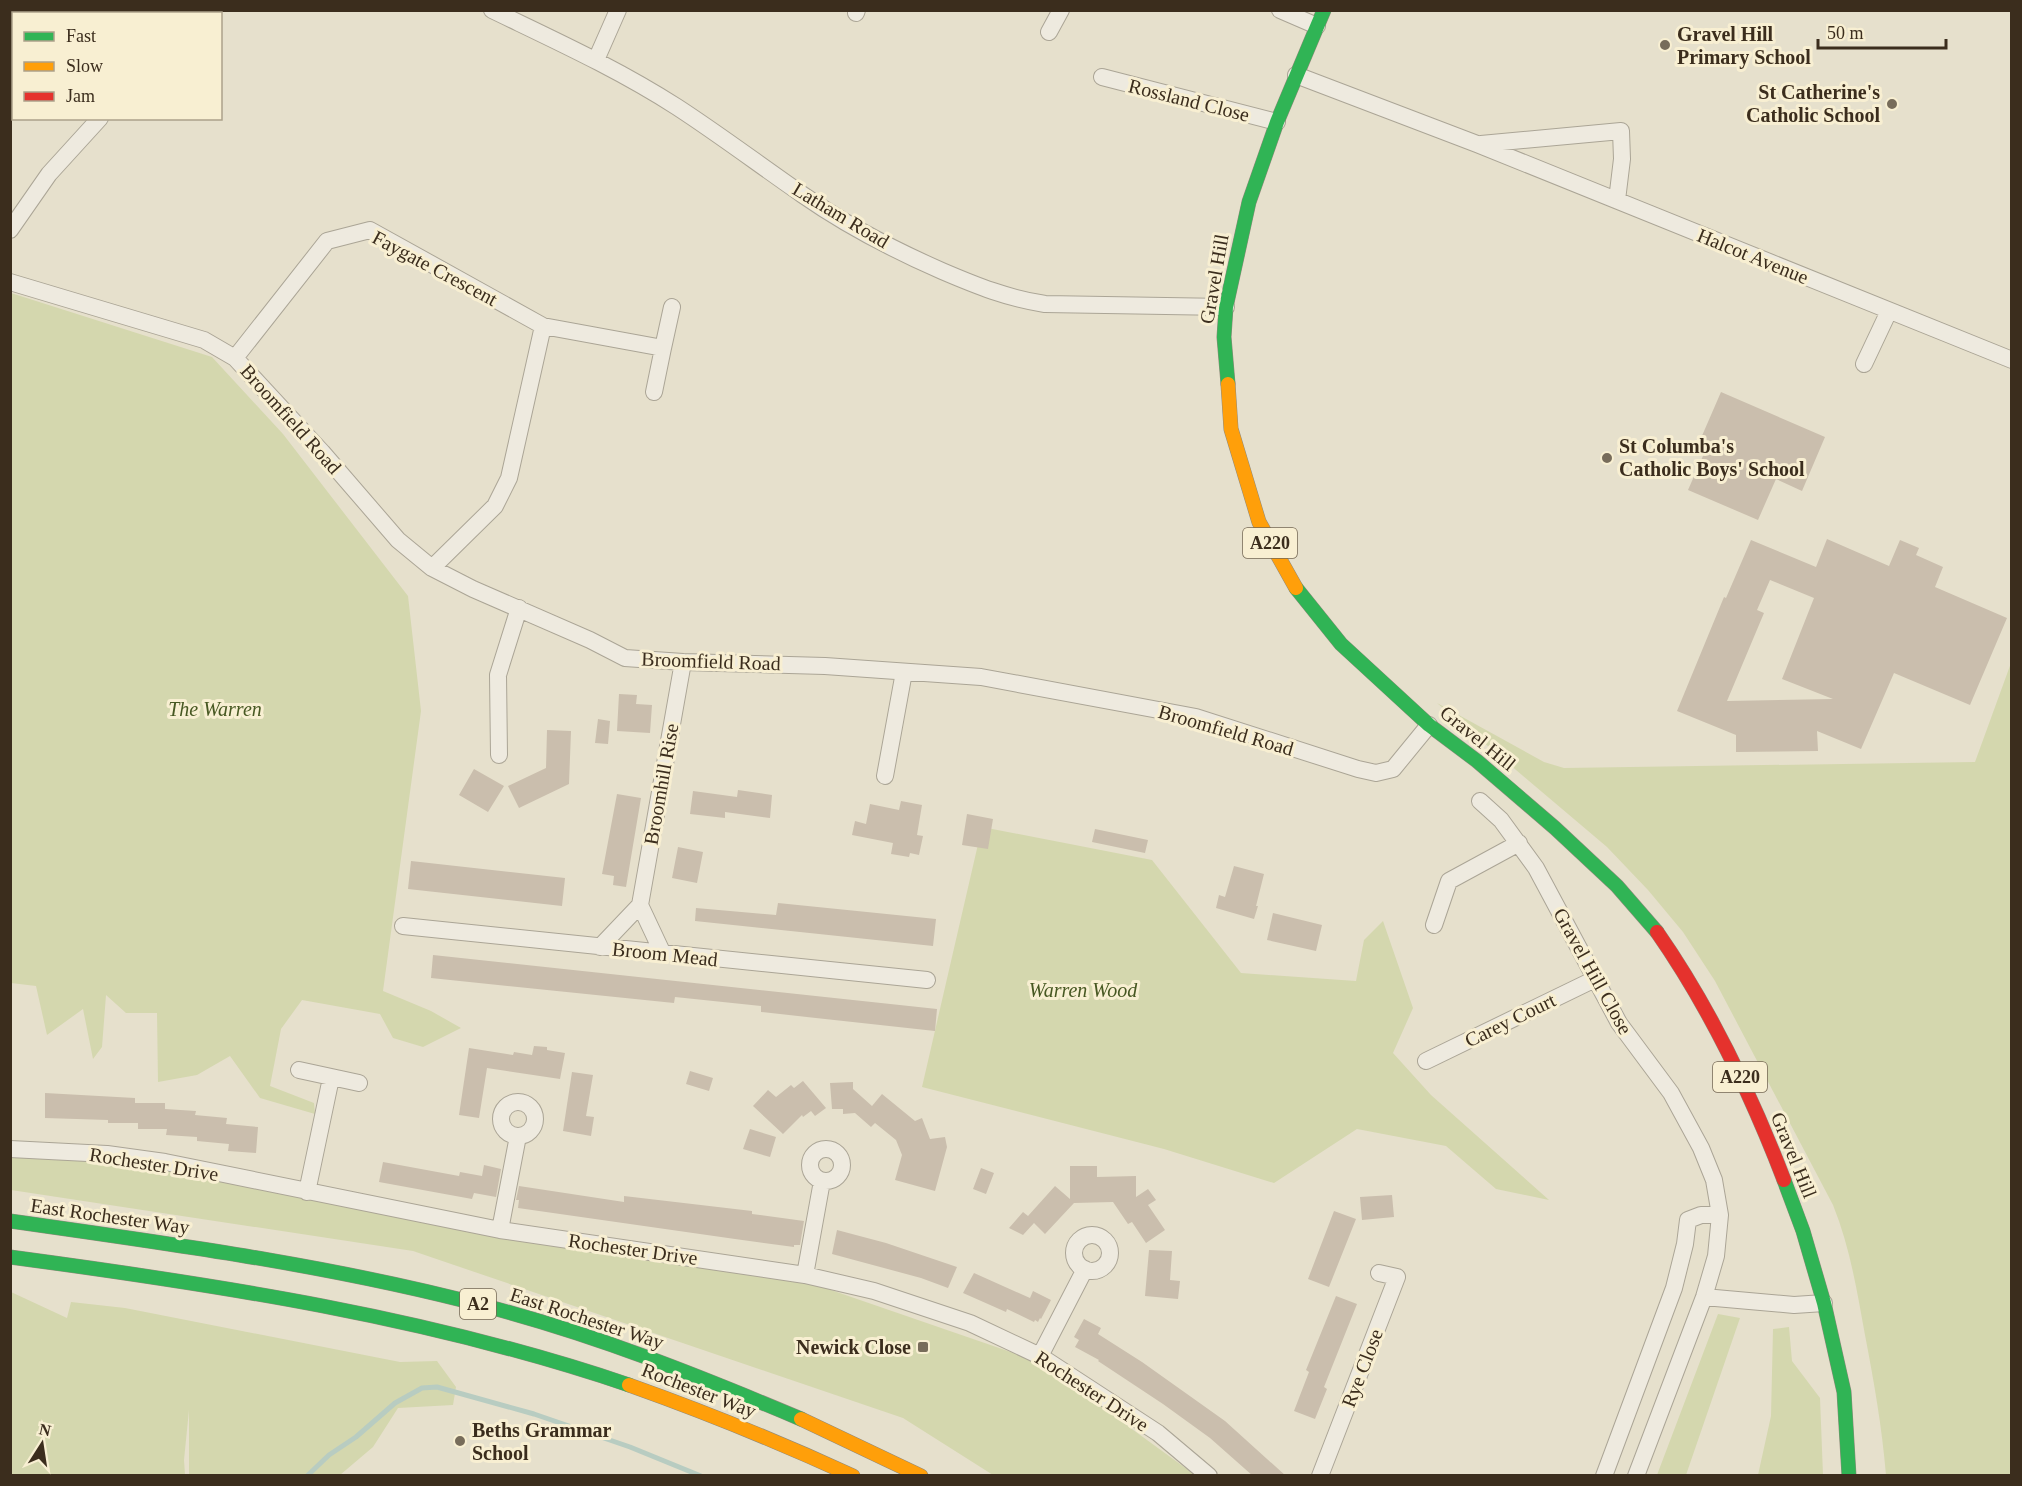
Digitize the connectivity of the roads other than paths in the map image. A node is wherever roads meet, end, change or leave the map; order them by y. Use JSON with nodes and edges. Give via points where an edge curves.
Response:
{"nodes":[{"id":1,"x":492,"y":10,"type":"edge"},
{"id":2,"x":618,"y":10,"type":"edge"},
{"id":3,"x":1061,"y":10,"type":"edge"},
{"id":4,"x":1280,"y":10,"type":"edge"},
{"id":5,"x":1324,"y":10,"type":"edge"},
{"id":6,"x":1317,"y":26,"type":"junction"},
{"id":7,"x":1049,"y":32,"type":"dead end"},
{"id":8,"x":596,"y":60,"type":"junction"},
{"id":9,"x":1296,"y":75,"type":"junction"},
{"id":10,"x":1102,"y":77,"type":"dead end"},
{"id":11,"x":98,"y":120,"type":"edge"},
{"id":12,"x":1277,"y":123,"type":"junction"},
{"id":13,"x":1477,"y":144,"type":"junction"},
{"id":14,"x":1617,"y":200,"type":"junction"},
{"id":15,"x":10,"y":230,"type":"edge"},
{"id":16,"x":10,"y":282,"type":"edge"},
{"id":17,"x":672,"y":307,"type":"dead end"},
{"id":18,"x":1226,"y":307,"type":"junction"},
{"id":19,"x":1889,"y":311,"type":"junction"},
{"id":20,"x":543,"y":326,"type":"junction"},
{"id":21,"x":663,"y":348,"type":"junction"},
{"id":22,"x":235,"y":358,"type":"junction"},
{"id":23,"x":2012,"y":360,"type":"edge"},
{"id":24,"x":1864,"y":364,"type":"dead end"},
{"id":25,"x":654,"y":392,"type":"dead end"},
{"id":26,"x":432,"y":568,"type":"junction"},
{"id":27,"x":519,"y":608,"type":"junction"},
{"id":28,"x":683,"y":662,"type":"junction"},
{"id":29,"x":904,"y":672,"type":"junction"},
{"id":30,"x":1429,"y":725,"type":"junction"},
{"id":31,"x":498,"y":755,"type":"dead end"},
{"id":32,"x":885,"y":776,"type":"dead end"},
{"id":33,"x":1480,"y":801,"type":"dead end"},
{"id":34,"x":1519,"y":843,"type":"junction"},
{"id":35,"x":640,"y":905,"type":"junction"},
{"id":36,"x":1434,"y":925,"type":"dead end"},
{"id":37,"x":403,"y":926,"type":"dead end"},
{"id":38,"x":600,"y":946,"type":"junction"},
{"id":39,"x":663,"y":954,"type":"junction"},
{"id":40,"x":1594,"y":979,"type":"junction"},
{"id":41,"x":927,"y":980,"type":"dead end"},
{"id":42,"x":1426,"y":1061,"type":"dead end"},
{"id":43,"x":299,"y":1070,"type":"dead end"},
{"id":44,"x":331,"y":1078,"type":"junction"},
{"id":45,"x":359,"y":1083,"type":"dead end"},
{"id":46,"x":518,"y":1136,"type":"dead end"},
{"id":47,"x":10,"y":1149,"type":"edge"},
{"id":48,"x":822,"y":1181,"type":"dead end"},
{"id":49,"x":307,"y":1192,"type":"junction"},
{"id":50,"x":1720,"y":1215,"type":"junction"},
{"id":51,"x":10,"y":1221,"type":"edge"},
{"id":52,"x":500,"y":1230,"type":"junction"},
{"id":53,"x":10,"y":1257,"type":"edge"},
{"id":54,"x":1085,"y":1269,"type":"dead end"},
{"id":55,"x":1379,"y":1273,"type":"dead end"},
{"id":56,"x":806,"y":1275,"type":"junction"},
{"id":57,"x":1704,"y":1297,"type":"junction"},
{"id":58,"x":1824,"y":1303,"type":"junction"},
{"id":59,"x":526,"y":1355,"type":"junction"},
{"id":60,"x":1040,"y":1356,"type":"junction"},
{"id":61,"x":675,"y":1417,"type":"dead end"},
{"id":62,"x":853,"y":1476,"type":"edge"},
{"id":63,"x":921,"y":1476,"type":"edge"},
{"id":64,"x":1209,"y":1476,"type":"edge"},
{"id":65,"x":1320,"y":1476,"type":"edge"},
{"id":66,"x":1604,"y":1476,"type":"edge"},
{"id":67,"x":1636,"y":1476,"type":"edge"},
{"id":68,"x":1849,"y":1476,"type":"edge"}],
"edges":[{"from":1,"to":8,"type":"street","name":"Latham Road"},
{"from":2,"to":8,"type":"street"},
{"from":3,"to":7,"type":"street"},
{"from":4,"to":6,"type":"street"},
{"from":5,"to":6,"type":"main road","name":"Gravel Hill","number":"A220"},
{"from":6,"to":9,"type":"main road","name":"Gravel Hill","number":"A220"},
{"from":8,"to":18,"type":"street","name":"Latham Road","via":[[675,106],[848,223],[987,291],[1045,304]]},
{"from":9,"to":12,"type":"main road","name":"Gravel Hill","number":"A220"},
{"from":9,"to":13,"type":"street","name":"Halcot Avenue"},
{"from":10,"to":12,"type":"street","name":"Rossland Close"},
{"from":11,"to":15,"type":"street","via":[[49,174]]},
{"from":12,"to":18,"type":"main road","name":"Gravel Hill","number":"A220","via":[[1249,202]]},
{"from":13,"to":14,"type":"street","name":"Halcot Avenue"},
{"from":13,"to":14,"type":"street","name":"Halcot Avenue","via":[[1621,131],[1623,159]]},
{"from":14,"to":19,"type":"street","name":"Halcot Avenue"},
{"from":16,"to":22,"type":"street","name":"Broomfield Road","via":[[204,339]]},
{"from":17,"to":21,"type":"street"},
{"from":18,"to":30,"type":"main road","name":"Gravel Hill","number":"A220","via":[[1224,337],[1231,429],[1259,522],[1293,584],[1341,645]]},
{"from":19,"to":23,"type":"street","name":"Halcot Avenue"},
{"from":19,"to":24,"type":"street"},
{"from":20,"to":21,"type":"street","name":"Faygate Crescent"},
{"from":20,"to":22,"type":"street","name":"Faygate Crescent","via":[[370,230],[327,241]]},
{"from":20,"to":26,"type":"street","via":[[509,478],[495,506]]},
{"from":21,"to":25,"type":"street"},
{"from":22,"to":26,"type":"street","name":"Broomfield Road","via":[[398,540]]},
{"from":26,"to":27,"type":"street","name":"Broomfield Road"},
{"from":27,"to":28,"type":"street","name":"Broomfield Road","via":[[625,658]]},
{"from":27,"to":31,"type":"street","via":[[498,675]]},
{"from":28,"to":29,"type":"street","name":"Broomfield Road"},
{"from":28,"to":35,"type":"street","name":"Broomhill Rise"},
{"from":29,"to":30,"type":"street","name":"Broomfield Road","via":[[981,677],[1196,717],[1376,773],[1394,769]]},
{"from":29,"to":32,"type":"street"},
{"from":30,"to":58,"type":"main road","name":"Gravel Hill","number":"A220","via":[[1477,761],[1617,886],[1684,971],[1767,1136],[1803,1231]]},
{"from":33,"to":34,"type":"street","name":"Gravel Hill Close","via":[[1502,820]]},
{"from":34,"to":36,"type":"street","via":[[1449,881]]},
{"from":34,"to":40,"type":"street","name":"Gravel Hill Close"},
{"from":35,"to":38,"type":"street"},
{"from":35,"to":39,"type":"street"},
{"from":37,"to":38,"type":"street","name":"Broom Mead"},
{"from":38,"to":39,"type":"street","name":"Broom Mead"},
{"from":39,"to":41,"type":"street","name":"Broom Mead"},
{"from":40,"to":42,"type":"street","name":"Carey Court"},
{"from":40,"to":50,"type":"street","name":"Gravel Hill Close","via":[[1619,1023],[1671,1093],[1701,1148],[1714,1180]]},
{"from":43,"to":44,"type":"street"},
{"from":44,"to":45,"type":"street"},
{"from":44,"to":49,"type":"street"},
{"from":46,"to":52,"type":"street"},
{"from":47,"to":49,"type":"street","name":"Rochester Drive","via":[[119,1155]]},
{"from":48,"to":56,"type":"street"},
{"from":49,"to":52,"type":"street","name":"Rochester Drive"},
{"from":50,"to":57,"type":"street","name":"Gravel Hill Close","via":[[1716,1256]]},
{"from":50,"to":66,"type":"street","via":[[1688,1220],[1674,1288]]},
{"from":51,"to":63,"type":"main road","name":"East Rochester Way","number":"A2","via":[[333,1270],[509,1312],[727,1386]]},
{"from":52,"to":56,"type":"street","name":"Rochester Drive"},
{"from":53,"to":59,"type":"main road","number":"A2","via":[[293,1300],[397,1321]]},
{"from":54,"to":60,"type":"street"},
{"from":55,"to":65,"type":"street","name":"Rye Close","via":[[1397,1277]]},
{"from":56,"to":60,"type":"street","name":"Rochester Drive","via":[[874,1291],[970,1323]]},
{"from":57,"to":58,"type":"street","via":[[1794,1305]]},
{"from":57,"to":67,"type":"street","name":"Gravel Hill Close"},
{"from":58,"to":68,"type":"main road","name":"Gravel Hill","number":"A220","via":[[1844,1392]]},
{"from":59,"to":61,"type":"main road"},
{"from":59,"to":62,"type":"main road","name":"Rochester Way","number":"A2","via":[[607,1376],[686,1404]]},
{"from":60,"to":64,"type":"street","name":"Rochester Drive","via":[[1158,1433]]}]}
